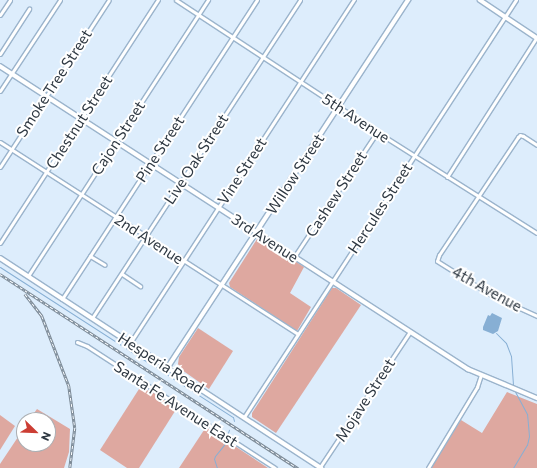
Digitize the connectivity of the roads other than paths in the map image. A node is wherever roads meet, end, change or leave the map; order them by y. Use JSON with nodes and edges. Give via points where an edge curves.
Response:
{"nodes":[{"id":1,"x":10,"y":0,"type":"edge"},
{"id":2,"x":60,"y":0,"type":"edge"},
{"id":3,"x":109,"y":0,"type":"edge"},
{"id":4,"x":158,"y":0,"type":"edge"},
{"id":5,"x":176,"y":0,"type":"edge"},
{"id":6,"x":208,"y":0,"type":"edge"},
{"id":7,"x":258,"y":0,"type":"edge"},
{"id":8,"x":300,"y":0,"type":"edge"},
{"id":9,"x":354,"y":0,"type":"edge"},
{"id":10,"x":408,"y":0,"type":"edge"},
{"id":11,"x":480,"y":0,"type":"edge"},
{"id":12,"x":516,"y":0,"type":"edge"},
{"id":13,"x":29,"y":9,"type":"dead end"},
{"id":14,"x":199,"y":14,"type":"junction"},
{"id":15,"x":0,"y":15,"type":"edge"},
{"id":16,"x":505,"y":16,"type":"junction"},
{"id":17,"x":233,"y":37,"type":"junction"},
{"id":18,"x":537,"y":38,"type":"edge"},
{"id":19,"x":0,"y":54,"type":"edge"},
{"id":20,"x":263,"y":57,"type":"junction"},
{"id":21,"x":0,"y":66,"type":"edge"},
{"id":22,"x":12,"y":73,"type":"junction"},
{"id":23,"x":300,"y":81,"type":"junction"},
{"id":24,"x":0,"y":91,"type":"edge"},
{"id":25,"x":46,"y":96,"type":"junction"},
{"id":26,"x":339,"y":106,"type":"junction"},
{"id":27,"x":81,"y":118,"type":"junction"},
{"id":28,"x":377,"y":132,"type":"junction"},
{"id":29,"x":117,"y":141,"type":"junction"},
{"id":30,"x":0,"y":142,"type":"edge"},
{"id":31,"x":537,"y":145,"type":"edge"},
{"id":32,"x":12,"y":148,"type":"junction"},
{"id":33,"x":414,"y":156,"type":"junction"},
{"id":34,"x":151,"y":164,"type":"junction"},
{"id":35,"x":0,"y":167,"type":"edge"},
{"id":36,"x":46,"y":172,"type":"junction"},
{"id":37,"x":447,"y":177,"type":"junction"},
{"id":38,"x":181,"y":183,"type":"junction"},
{"id":39,"x":81,"y":195,"type":"junction"},
{"id":40,"x":478,"y":197,"type":"junction"},
{"id":41,"x":218,"y":207,"type":"junction"},
{"id":42,"x":116,"y":217,"type":"junction"},
{"id":43,"x":256,"y":232,"type":"junction"},
{"id":44,"x":537,"y":233,"type":"edge"},
{"id":45,"x":146,"y":237,"type":"junction"},
{"id":46,"x":0,"y":243,"type":"edge"},
{"id":47,"x":90,"y":256,"type":"junction"},
{"id":48,"x":294,"y":257,"type":"junction"},
{"id":49,"x":0,"y":258,"type":"edge"},
{"id":50,"x":183,"y":261,"type":"junction"},
{"id":51,"x":105,"y":265,"type":"dead end"},
{"id":52,"x":122,"y":274,"type":"junction"},
{"id":53,"x":28,"y":276,"type":"junction"},
{"id":54,"x":333,"y":282,"type":"junction"},
{"id":55,"x":140,"y":286,"type":"dead end"},
{"id":56,"x":221,"y":286,"type":"junction"},
{"id":57,"x":62,"y":299,"type":"junction"},
{"id":58,"x":537,"y":316,"type":"edge"},
{"id":59,"x":92,"y":318,"type":"junction"},
{"id":60,"x":409,"y":333,"type":"junction"},
{"id":61,"x":298,"y":334,"type":"junction"},
{"id":62,"x":77,"y":342,"type":"dead end"},
{"id":63,"x":130,"y":343,"type":"junction"},
{"id":64,"x":168,"y":368,"type":"junction"},
{"id":65,"x":481,"y":375,"type":"junction"},
{"id":66,"x":537,"y":398,"type":"edge"},
{"id":67,"x":244,"y":417,"type":"junction"},
{"id":68,"x":275,"y":468,"type":"edge"},
{"id":69,"x":320,"y":468,"type":"edge"},
{"id":70,"x":428,"y":468,"type":"edge"}],
"edges":[{"from":1,"to":15,"type":"street"},
{"from":2,"to":22,"type":"street"},
{"from":3,"to":25,"type":"street","name":"Smoke Tree Street"},
{"from":4,"to":27,"type":"street","name":"Chestnut Street"},
{"from":5,"to":14,"type":"street","name":"5th Avenue"},
{"from":6,"to":14,"type":"street","name":"Cajon Street"},
{"from":7,"to":17,"type":"street","name":"Pine Street"},
{"from":8,"to":20,"type":"street","name":"Live Oak Street"},
{"from":9,"to":23,"type":"street","name":"Vine Street"},
{"from":10,"to":26,"type":"street","name":"Willow Street"},
{"from":11,"to":16,"type":"street"},
{"from":12,"to":16,"type":"street","name":"Hercules Street"},
{"from":13,"to":19,"type":"street"},
{"from":14,"to":17,"type":"street","name":"5th Avenue"},
{"from":14,"to":29,"type":"street","name":"Cajon Street"},
{"from":16,"to":18,"type":"street"},
{"from":16,"to":33,"type":"street","name":"Hercules Street"},
{"from":17,"to":20,"type":"street","name":"5th Avenue"},
{"from":17,"to":34,"type":"street","name":"Pine Street"},
{"from":18,"to":37,"type":"street"},
{"from":20,"to":23,"type":"street","name":"5th Avenue"},
{"from":20,"to":38,"type":"street","name":"Live Oak Street"},
{"from":21,"to":22,"type":"street","name":"3rd Avenue"},
{"from":22,"to":24,"type":"street"},
{"from":22,"to":25,"type":"street","name":"3rd Avenue"},
{"from":23,"to":26,"type":"street","name":"5th Avenue"},
{"from":23,"to":41,"type":"street","name":"Vine Street"},
{"from":25,"to":27,"type":"street","name":"3rd Avenue"},
{"from":25,"to":32,"type":"street","name":"Smoke Tree Street"},
{"from":26,"to":28,"type":"street","name":"5th Avenue"},
{"from":26,"to":43,"type":"street","name":"Willow Street"},
{"from":27,"to":29,"type":"street","name":"3rd Avenue"},
{"from":27,"to":36,"type":"street","name":"Chestnut Street"},
{"from":28,"to":33,"type":"street","name":"5th Avenue"},
{"from":28,"to":48,"type":"street","name":"Cashew Street"},
{"from":29,"to":34,"type":"street","name":"3rd Avenue"},
{"from":29,"to":39,"type":"street","name":"Cajon Street"},
{"from":30,"to":32,"type":"street","name":"2nd Avenue"},
{"from":31,"to":40,"type":"street","via":[[520,135]]},
{"from":32,"to":35,"type":"street","name":"Smoke Tree Street"},
{"from":32,"to":36,"type":"street","name":"2nd Avenue"},
{"from":33,"to":37,"type":"street","name":"5th Avenue"},
{"from":33,"to":54,"type":"street","name":"Hercules Street"},
{"from":34,"to":38,"type":"street","name":"3rd Avenue"},
{"from":34,"to":42,"type":"street","name":"Pine Street"},
{"from":36,"to":39,"type":"street","name":"2nd Avenue"},
{"from":36,"to":46,"type":"street","name":"Chestnut Street"},
{"from":37,"to":40,"type":"street","name":"5th Avenue"},
{"from":38,"to":41,"type":"street","name":"3rd Avenue"},
{"from":38,"to":45,"type":"street","name":"Live Oak Street"},
{"from":39,"to":42,"type":"street","name":"2nd Avenue"},
{"from":39,"to":53,"type":"street","name":"Cajon Street"},
{"from":40,"to":44,"type":"street","name":"5th Avenue"},
{"from":40,"to":58,"type":"street","name":"4th Avenue","via":[[438,255],[437,261],[491,295]]},
{"from":41,"to":43,"type":"street","name":"3rd Avenue"},
{"from":41,"to":50,"type":"street","name":"Vine Street"},
{"from":42,"to":45,"type":"street","name":"2nd Avenue"},
{"from":42,"to":47,"type":"street","name":"Pine Street"},
{"from":43,"to":48,"type":"street","name":"3rd Avenue"},
{"from":43,"to":56,"type":"street","name":"Willow Street"},
{"from":45,"to":50,"type":"street","name":"2nd Avenue"},
{"from":45,"to":52,"type":"street","name":"Live Oak Street"},
{"from":47,"to":51,"type":"street"},
{"from":47,"to":57,"type":"street","name":"Pine Street"},
{"from":48,"to":54,"type":"street","name":"3rd Avenue"},
{"from":49,"to":53,"type":"main road","name":"Hesperia Road"},
{"from":50,"to":56,"type":"street","name":"2nd Avenue"},
{"from":50,"to":63,"type":"street","name":"Vine Street"},
{"from":52,"to":55,"type":"street"},
{"from":52,"to":59,"type":"street","name":"Live Oak Street"},
{"from":53,"to":57,"type":"main road","name":"Hesperia Road"},
{"from":54,"to":60,"type":"street","name":"3rd Avenue"},
{"from":54,"to":61,"type":"street","name":"Hercules Street"},
{"from":56,"to":61,"type":"street","name":"2nd Avenue"},
{"from":56,"to":64,"type":"street","name":"Willow Street"},
{"from":57,"to":59,"type":"main road","name":"Hesperia Road"},
{"from":59,"to":63,"type":"main road","name":"Hesperia Road"},
{"from":60,"to":65,"type":"street","name":"3rd Avenue"},
{"from":60,"to":69,"type":"street","name":"Mojave Street"},
{"from":61,"to":67,"type":"street","name":"Hercules Street"},
{"from":62,"to":68,"type":"street","name":"Santa Fe Avenue East","via":[[88,346]]},
{"from":63,"to":64,"type":"main road","name":"Hesperia Road"},
{"from":64,"to":67,"type":"main road","name":"Hesperia Road"},
{"from":65,"to":66,"type":"street","name":"3rd Avenue"},
{"from":65,"to":70,"type":"street","via":[[477,387]]},
{"from":67,"to":69,"type":"main road","name":"Hesperia Road"}]}
